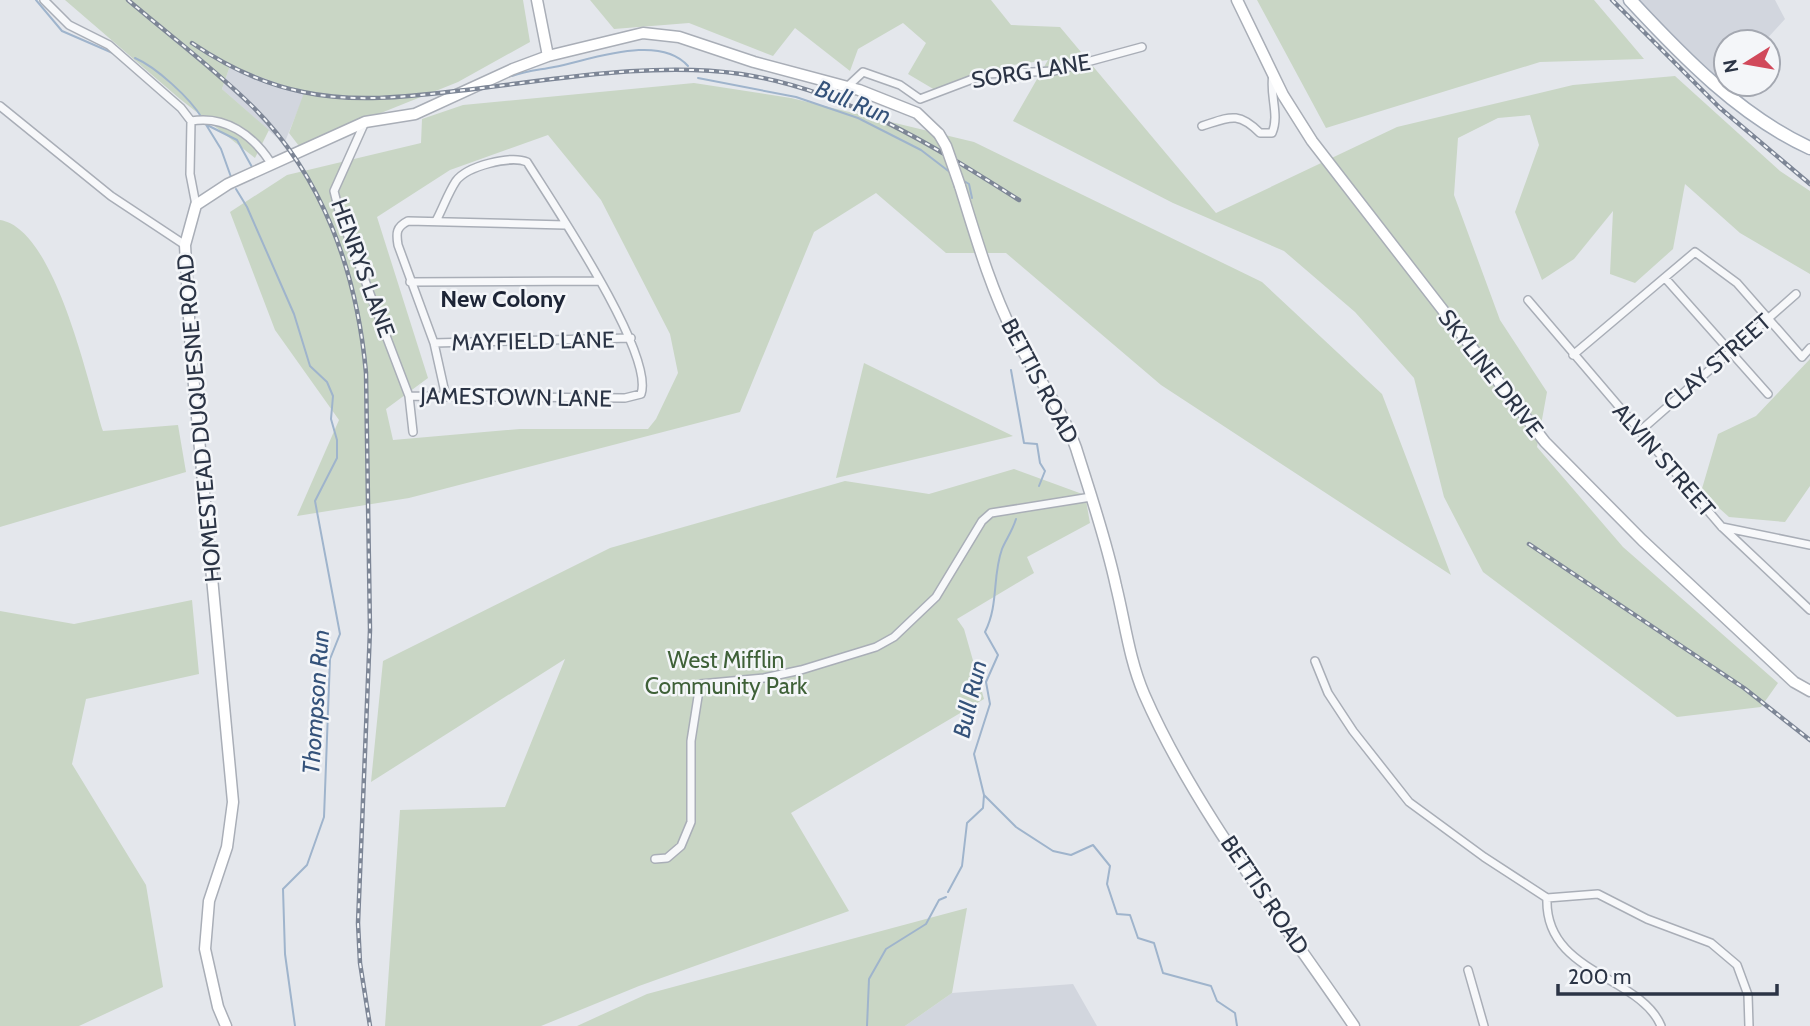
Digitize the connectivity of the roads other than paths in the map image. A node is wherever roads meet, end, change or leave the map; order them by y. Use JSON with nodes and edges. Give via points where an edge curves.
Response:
{"nodes":[{"id":1,"x":44,"y":0,"type":"edge"},
{"id":2,"x":537,"y":0,"type":"edge"},
{"id":3,"x":1237,"y":0,"type":"edge"},
{"id":4,"x":1630,"y":0,"type":"edge"},
{"id":5,"x":1142,"y":47,"type":"dead end"},
{"id":6,"x":548,"y":56,"type":"junction"},
{"id":7,"x":1273,"y":75,"type":"junction"},
{"id":8,"x":848,"y":87,"type":"junction"},
{"id":9,"x":0,"y":106,"type":"edge"},
{"id":10,"x":198,"y":120,"type":"junction"},
{"id":11,"x":365,"y":122,"type":"junction"},
{"id":12,"x":1202,"y":126,"type":"dead end"},
{"id":13,"x":1810,"y":148,"type":"edge"},
{"id":14,"x":271,"y":163,"type":"junction"},
{"id":15,"x":196,"y":205,"type":"junction"},
{"id":16,"x":436,"y":221,"type":"junction"},
{"id":17,"x":565,"y":225,"type":"junction"},
{"id":18,"x":185,"y":245,"type":"junction"},
{"id":19,"x":1665,"y":278,"type":"junction"},
{"id":20,"x":599,"y":281,"type":"junction"},
{"id":21,"x":410,"y":282,"type":"junction"},
{"id":22,"x":1796,"y":294,"type":"dead end"},
{"id":23,"x":1528,"y":300,"type":"dead end"},
{"id":24,"x":1767,"y":319,"type":"junction"},
{"id":25,"x":631,"y":338,"type":"junction"},
{"id":26,"x":434,"y":343,"type":"junction"},
{"id":27,"x":1810,"y":348,"type":"edge"},
{"id":28,"x":1730,"y":350,"type":"junction"},
{"id":29,"x":1573,"y":355,"type":"junction"},
{"id":30,"x":403,"y":377,"type":"joint"},
{"id":31,"x":1768,"y":394,"type":"dead end"},
{"id":32,"x":409,"y":396,"type":"junction"},
{"id":33,"x":446,"y":397,"type":"junction"},
{"id":34,"x":1640,"y":431,"type":"junction"},
{"id":35,"x":413,"y":432,"type":"dead end"},
{"id":36,"x":1091,"y":496,"type":"junction"},
{"id":37,"x":1721,"y":526,"type":"junction"},
{"id":38,"x":1810,"y":545,"type":"edge"},
{"id":39,"x":1810,"y":610,"type":"edge"},
{"id":40,"x":1315,"y":662,"type":"dead end"},
{"id":41,"x":1810,"y":691,"type":"edge"},
{"id":42,"x":655,"y":859,"type":"dead end"},
{"id":43,"x":1547,"y":898,"type":"junction"},
{"id":44,"x":1468,"y":970,"type":"dead end"},
{"id":45,"x":226,"y":1026,"type":"edge"},
{"id":46,"x":1354,"y":1026,"type":"edge"},
{"id":47,"x":1484,"y":1026,"type":"edge"},
{"id":48,"x":1661,"y":1026,"type":"edge"},
{"id":49,"x":1749,"y":1026,"type":"edge"}],
"edges":[{"from":1,"to":10,"type":"street","via":[[69,25],[109,45]]},
{"from":2,"to":6,"type":"street"},
{"from":3,"to":7,"type":"street","name":"SKYLINE DRIVE"},
{"from":4,"to":13,"type":"main road","via":[[1741,107]]},
{"from":5,"to":8,"type":"street","name":"SORG LANE","via":[[1054,71],[986,74],[920,99],[900,85],[863,72]]},
{"from":6,"to":8,"type":"street","name":"BETTIS ROAD","via":[[643,33],[664,34]]},
{"from":6,"to":11,"type":"street","via":[[415,114]]},
{"from":7,"to":12,"type":"street","via":[[1272,132],[1260,134],[1239,118],[1227,117]]},
{"from":7,"to":41,"type":"street","name":"SKYLINE DRIVE","via":[[1312,141],[1545,442],[1692,587],[1794,682]]},
{"from":8,"to":36,"type":"street","name":"BETTIS ROAD","bridge":true,"via":[[917,113],[947,146],[988,279],[1017,340],[1069,427]]},
{"from":9,"to":18,"type":"street","via":[[111,196]]},
{"from":10,"to":14,"type":"street","via":[[226,123],[245,133]]},
{"from":10,"to":15,"type":"street","via":[[190,174]]},
{"from":11,"to":14,"type":"street"},
{"from":11,"to":30,"type":"street","name":"HENRYS LANE","via":[[334,191]]},
{"from":14,"to":15,"type":"street"},
{"from":15,"to":18,"type":"street","name":"HOMESTEAD DUQUESNE ROAD"},
{"from":16,"to":17,"type":"street"},
{"from":16,"to":17,"type":"street","via":[[463,174],[517,158],[527,162]]},
{"from":16,"to":21,"type":"street","via":[[408,221],[396,234]]},
{"from":17,"to":20,"type":"street"},
{"from":18,"to":45,"type":"street","name":"HOMESTEAD DUQUESNE ROAD","via":[[233,802],[227,847],[209,901],[205,949]]},
{"from":19,"to":24,"type":"street","via":[[1695,253],[1737,283]]},
{"from":19,"to":28,"type":"street"},
{"from":19,"to":29,"type":"street"},
{"from":20,"to":21,"type":"street"},
{"from":20,"to":25,"type":"street"},
{"from":21,"to":26,"type":"street"},
{"from":22,"to":24,"type":"street","name":"CLAY STREET"},
{"from":23,"to":29,"type":"street","name":"ALVIN STREET"},
{"from":24,"to":27,"type":"street","via":[[1802,357]]},
{"from":24,"to":28,"type":"street","name":"CLAY STREET"},
{"from":25,"to":26,"type":"street","name":"MAYFIELD LANE"},
{"from":25,"to":33,"type":"street","name":"JAMESTOWN LANE","via":[[645,384],[641,394],[625,398]]},
{"from":26,"to":33,"type":"street"},
{"from":28,"to":31,"type":"street"},
{"from":28,"to":34,"type":"street","name":"CLAY STREET"},
{"from":29,"to":34,"type":"street","name":"ALVIN STREET"},
{"from":30,"to":32,"type":"street","name":"JAMESTOWN LANE"},
{"from":32,"to":33,"type":"street","name":"JAMESTOWN LANE"},
{"from":32,"to":35,"type":"street"},
{"from":34,"to":37,"type":"street","name":"ALVIN STREET"},
{"from":36,"to":42,"type":"street","via":[[991,513],[936,597],[894,637],[876,647],[764,678],[700,684],[691,741],[688,835],[667,858]]},
{"from":36,"to":46,"type":"street","name":"BETTIS ROAD","via":[[1134,667],[1165,736],[1207,808]]},
{"from":37,"to":38,"type":"street"},
{"from":37,"to":39,"type":"street","name":"ALVIN STREET"},
{"from":40,"to":43,"type":"street","via":[[1328,693],[1353,731],[1409,802]]},
{"from":43,"to":48,"type":"street","via":[[1546,911],[1557,937],[1588,969],[1647,1004]]},
{"from":43,"to":49,"type":"street","via":[[1598,894],[1711,943],[1737,965],[1748,995]]},
{"from":44,"to":47,"type":"street"}]}
